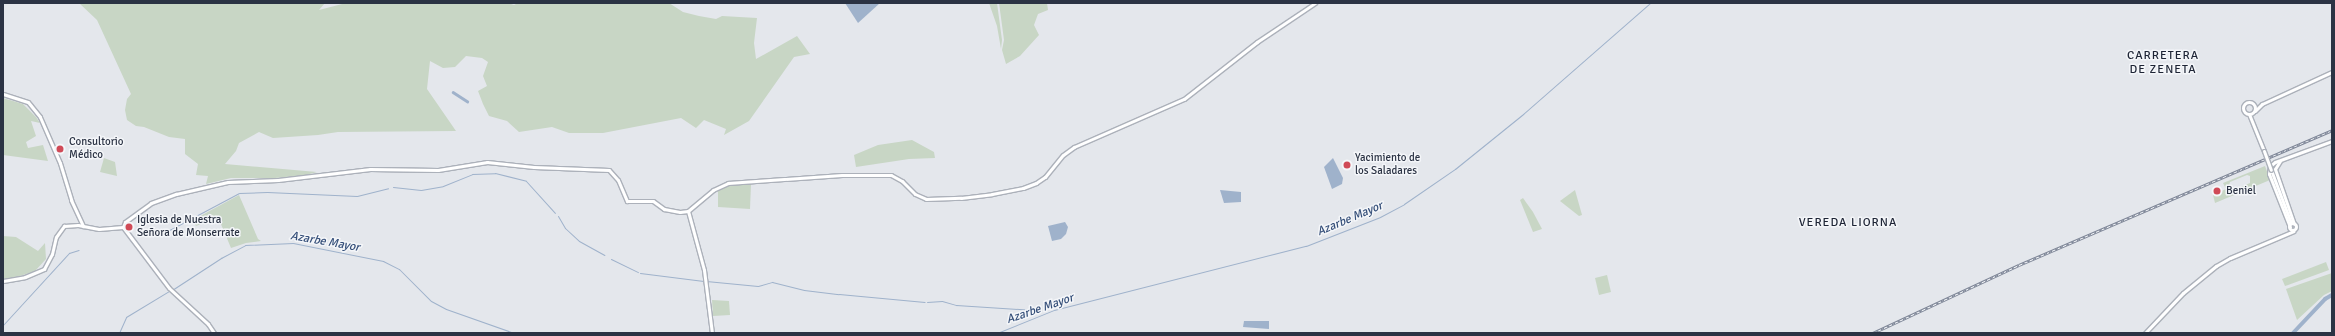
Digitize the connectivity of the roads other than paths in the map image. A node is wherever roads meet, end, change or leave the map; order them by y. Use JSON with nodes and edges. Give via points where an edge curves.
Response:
{"nodes":[{"id":1,"x":1314,"y":3,"type":"edge"},
{"id":2,"x":2332,"y":72,"type":"edge"},
{"id":3,"x":3,"y":94,"type":"edge"},
{"id":4,"x":2253,"y":104,"type":"junction"},
{"id":5,"x":2262,"y":104,"type":"junction"},
{"id":6,"x":2254,"y":111,"type":"junction"},
{"id":7,"x":2249,"y":114,"type":"junction"},
{"id":8,"x":2254,"y":122,"type":"junction"},
{"id":9,"x":2332,"y":141,"type":"edge"},
{"id":10,"x":2287,"y":158,"type":"junction"},
{"id":11,"x":2270,"y":165,"type":"junction"},
{"id":12,"x":2273,"y":170,"type":"junction"},
{"id":13,"x":688,"y":211,"type":"junction"},
{"id":14,"x":2291,"y":225,"type":"junction"},
{"id":15,"x":84,"y":226,"type":"junction"},
{"id":16,"x":123,"y":227,"type":"junction"},
{"id":17,"x":2294,"y":231,"type":"junction"},
{"id":18,"x":2288,"y":234,"type":"junction"},
{"id":19,"x":3,"y":281,"type":"edge"},
{"id":20,"x":214,"y":333,"type":"edge"},
{"id":21,"x":712,"y":333,"type":"edge"},
{"id":22,"x":2145,"y":333,"type":"edge"}],
"edges":[{"from":1,"to":13,"type":"main road","via":[[1257,42],[1187,96],[1074,147],[1063,155],[1044,177],[1030,186],[974,197],[936,199],[918,196],[898,178],[882,174],[736,182],[724,184],[713,190]]},
{"from":2,"to":5,"type":"main road"},
{"from":3,"to":15,"type":"main road","via":[[28,102],[40,117],[60,163],[71,200]]},
{"from":4,"to":5,"type":"main road"},
{"from":4,"to":6,"type":"main road"},
{"from":4,"to":7,"type":"main road","via":[[2248,103],[2244,107],[2244,112]]},
{"from":5,"to":6,"type":"main road"},
{"from":6,"to":7,"type":"main road"},
{"from":6,"to":8,"type":"main road"},
{"from":7,"to":8,"type":"main road"},
{"from":8,"to":12,"type":"main road","bridge":true},
{"from":9,"to":10,"type":"main road"},
{"from":10,"to":11,"type":"main road"},
{"from":10,"to":12,"type":"main road","via":[[2277,163]]},
{"from":11,"to":12,"type":"main road"},
{"from":11,"to":14,"type":"main road","via":[[2269,174]]},
{"from":12,"to":14,"type":"main road"},
{"from":13,"to":16,"type":"main road","via":[[664,209],[653,201],[627,201],[618,180],[609,170],[487,162],[438,170],[370,170],[278,180],[241,180],[176,194],[151,203],[125,222]]},
{"from":13,"to":21,"type":"main road","via":[[705,281]]},
{"from":14,"to":17,"type":"main road"},
{"from":14,"to":17,"type":"main road","via":[[2296,228]]},
{"from":14,"to":18,"type":"main road"},
{"from":15,"to":16,"type":"main road"},
{"from":15,"to":19,"type":"main road","via":[[69,225],[59,231],[49,262],[44,269],[25,278]]},
{"from":16,"to":20,"type":"main road","via":[[174,295],[208,324]]},
{"from":17,"to":18,"type":"main road"},
{"from":18,"to":22,"type":"main road","via":[[2230,258],[2184,293]]}]}
